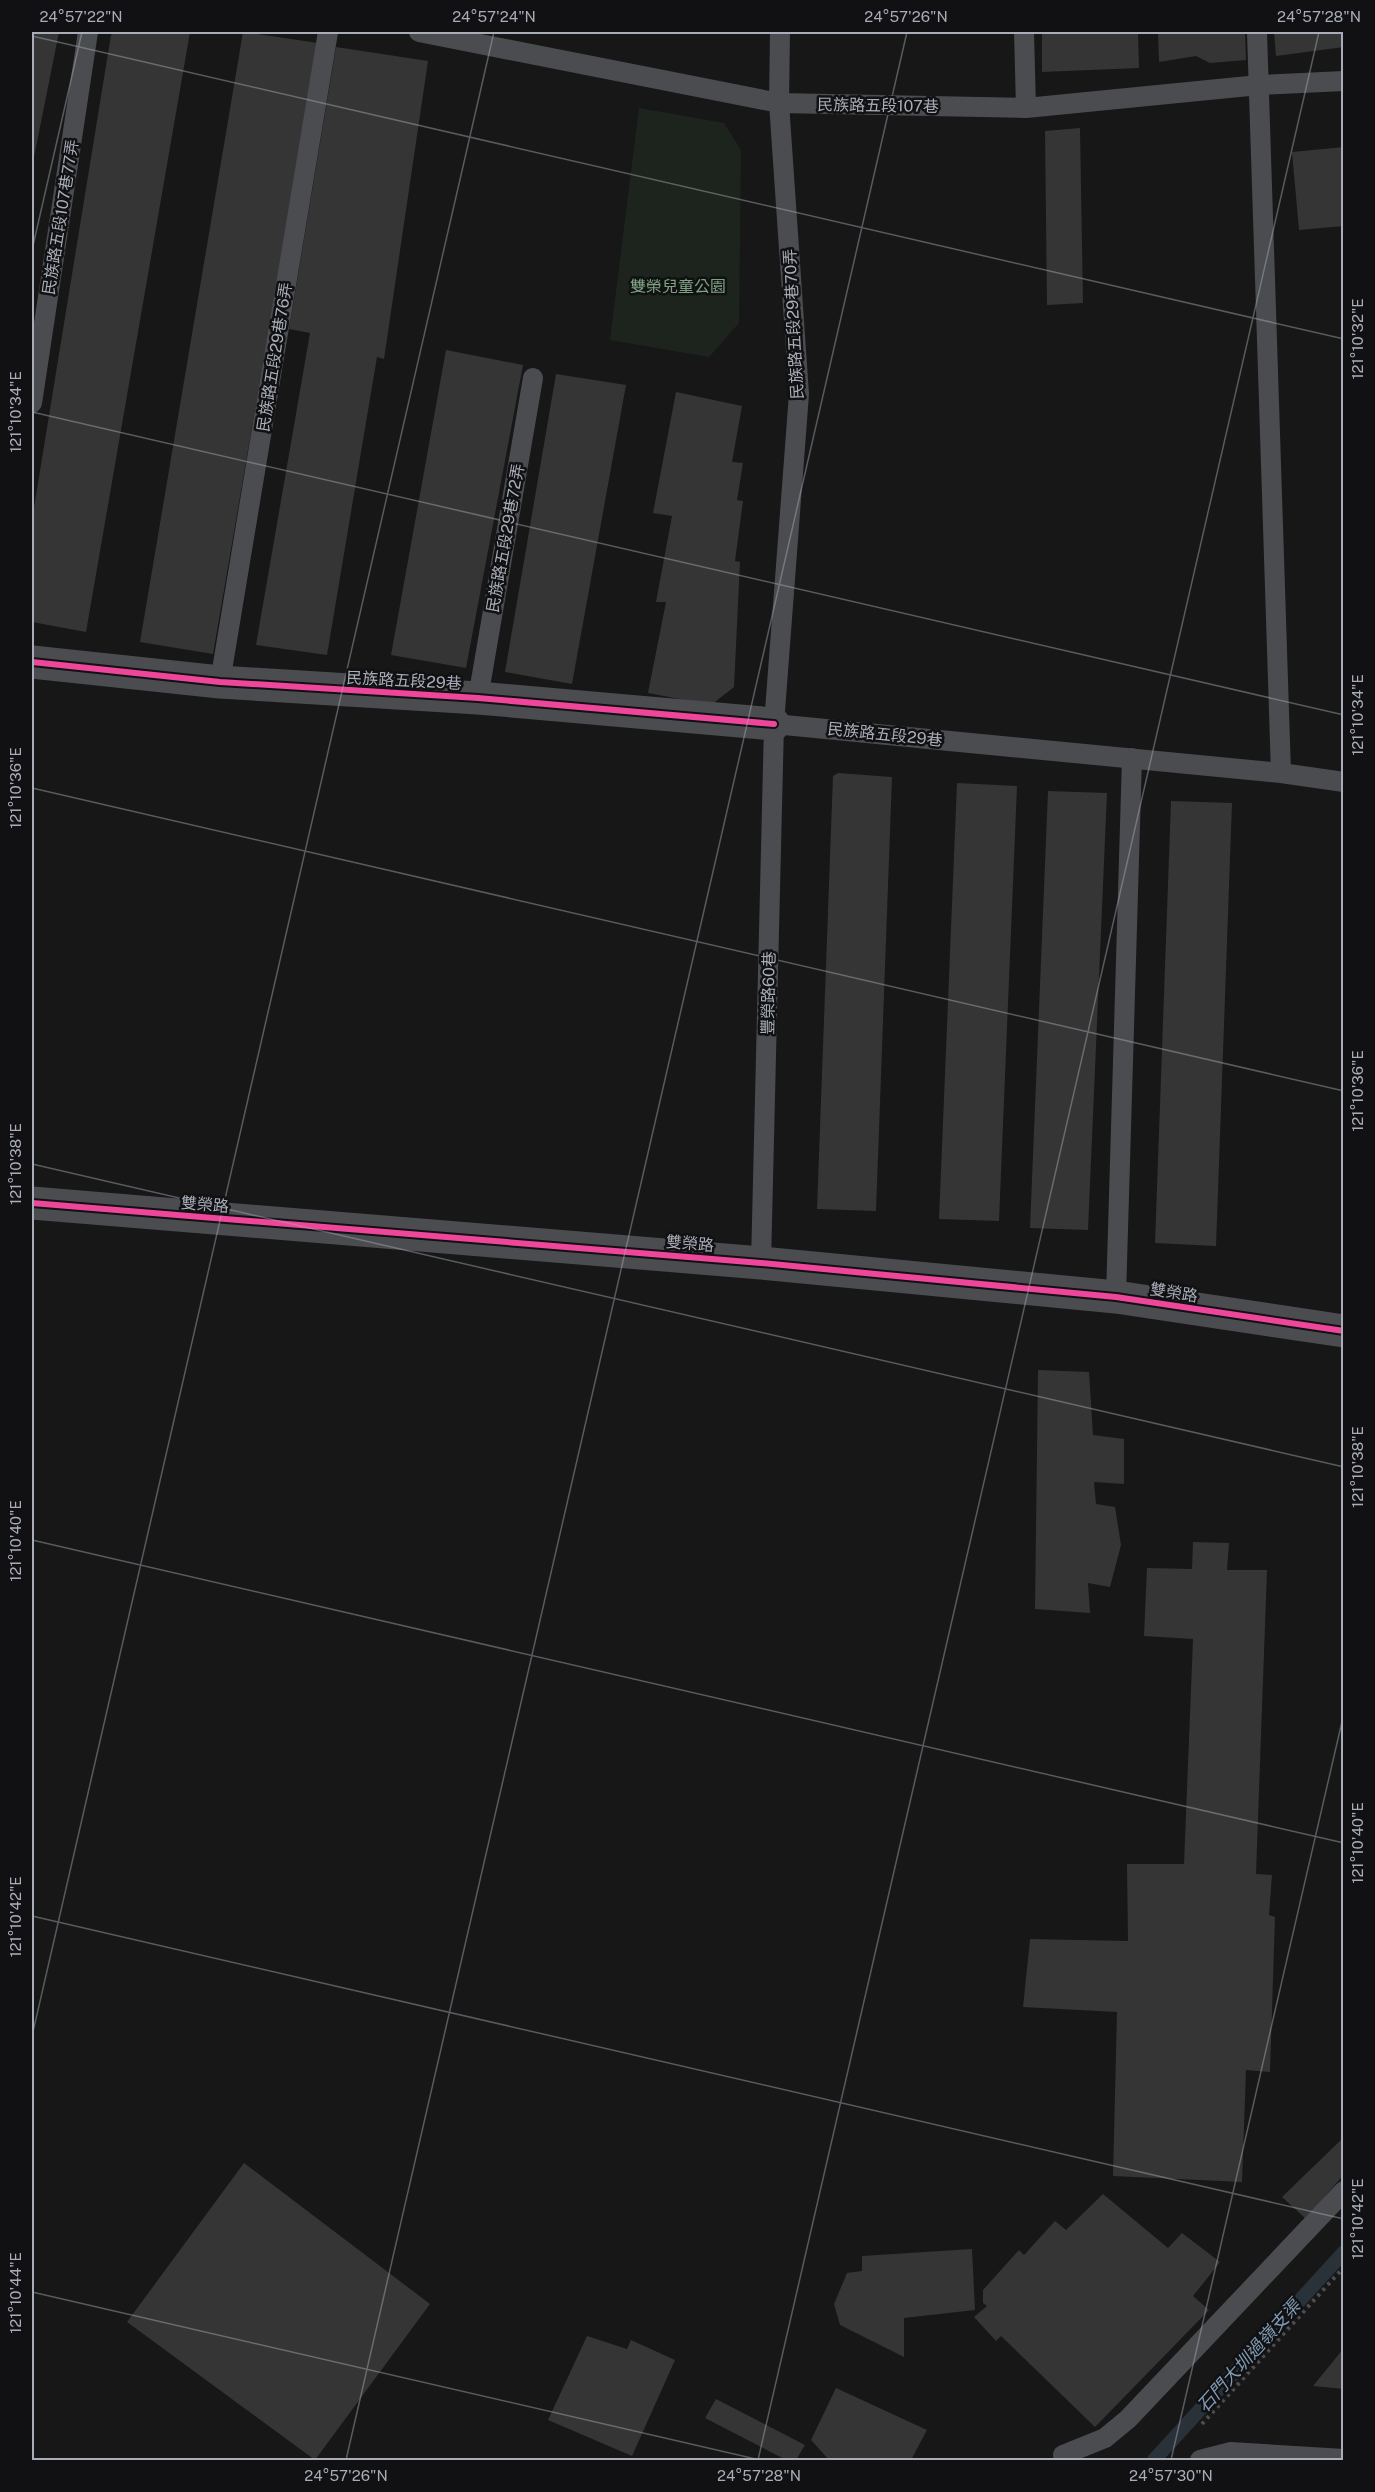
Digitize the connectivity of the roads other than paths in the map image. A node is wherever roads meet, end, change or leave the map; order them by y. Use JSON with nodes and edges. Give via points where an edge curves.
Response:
{"nodes":[{"id":1,"x":88,"y":32,"type":"edge"},
{"id":2,"x":328,"y":32,"type":"edge"},
{"id":3,"x":418,"y":32,"type":"edge"},
{"id":4,"x":780,"y":32,"type":"edge"},
{"id":5,"x":1024,"y":32,"type":"edge"},
{"id":6,"x":1257,"y":32,"type":"edge"},
{"id":7,"x":1344,"y":81,"type":"edge"},
{"id":8,"x":1259,"y":85,"type":"junction"},
{"id":9,"x":779,"y":103,"type":"junction"},
{"id":10,"x":1026,"y":108,"type":"junction"},
{"id":11,"x":533,"y":378,"type":"dead end"},
{"id":12,"x":32,"y":403,"type":"edge"},
{"id":13,"x":32,"y":662,"type":"edge"},
{"id":14,"x":220,"y":682,"type":"junction"},
{"id":15,"x":478,"y":698,"type":"junction"},
{"id":16,"x":774,"y":724,"type":"junction"},
{"id":17,"x":1132,"y":758,"type":"junction"},
{"id":18,"x":1281,"y":773,"type":"junction"},
{"id":19,"x":1344,"y":782,"type":"edge"},
{"id":20,"x":32,"y":1203,"type":"edge"},
{"id":21,"x":761,"y":1263,"type":"junction"},
{"id":22,"x":1116,"y":1297,"type":"junction"},
{"id":23,"x":1344,"y":1331,"type":"edge"},
{"id":24,"x":1344,"y":2191,"type":"edge"},
{"id":25,"x":1344,"y":2459,"type":"edge"},
{"id":26,"x":1079,"y":2460,"type":"edge"},
{"id":27,"x":1200,"y":2460,"type":"edge"}],
"edges":[{"from":1,"to":12,"type":"lane","name":"民族路五段107巷77弄"},
{"from":2,"to":14,"type":"lane","name":"民族路五段29巷76弄"},
{"from":3,"to":9,"type":"lane","name":"民族路五段107巷"},
{"from":4,"to":9,"type":"lane","name":"民族路五段29巷70弄"},
{"from":5,"to":10,"type":"lane"},
{"from":6,"to":8,"type":"lane"},
{"from":7,"to":8,"type":"lane","name":"民族路五段107巷"},
{"from":8,"to":10,"type":"lane","name":"民族路五段107巷"},
{"from":8,"to":18,"type":"lane"},
{"from":9,"to":10,"type":"lane","name":"民族路五段107巷"},
{"from":9,"to":16,"type":"lane","name":"民族路五段29巷70弄","via":[[799,394]]},
{"from":11,"to":15,"type":"lane","name":"民族路五段29巷72弄"},
{"from":13,"to":14,"type":"street","name":"民族路五段29巷"},
{"from":14,"to":15,"type":"street","name":"民族路五段29巷"},
{"from":15,"to":16,"type":"street","name":"民族路五段29巷"},
{"from":16,"to":17,"type":"lane","name":"民族路五段29巷"},
{"from":16,"to":21,"type":"lane","name":"豐榮路60巷"},
{"from":17,"to":18,"type":"lane","name":"民族路五段29巷"},
{"from":17,"to":22,"type":"lane"},
{"from":18,"to":19,"type":"lane","name":"民族路五段29巷"},
{"from":20,"to":21,"type":"street","name":"雙榮路"},
{"from":21,"to":22,"type":"street","name":"雙榮路"},
{"from":22,"to":23,"type":"street","name":"雙榮路"},
{"from":24,"to":26,"type":"lane","via":[[1128,2419],[1105,2438],[1064,2455]]},
{"from":25,"to":27,"type":"lane","via":[[1231,2452]]}]}
